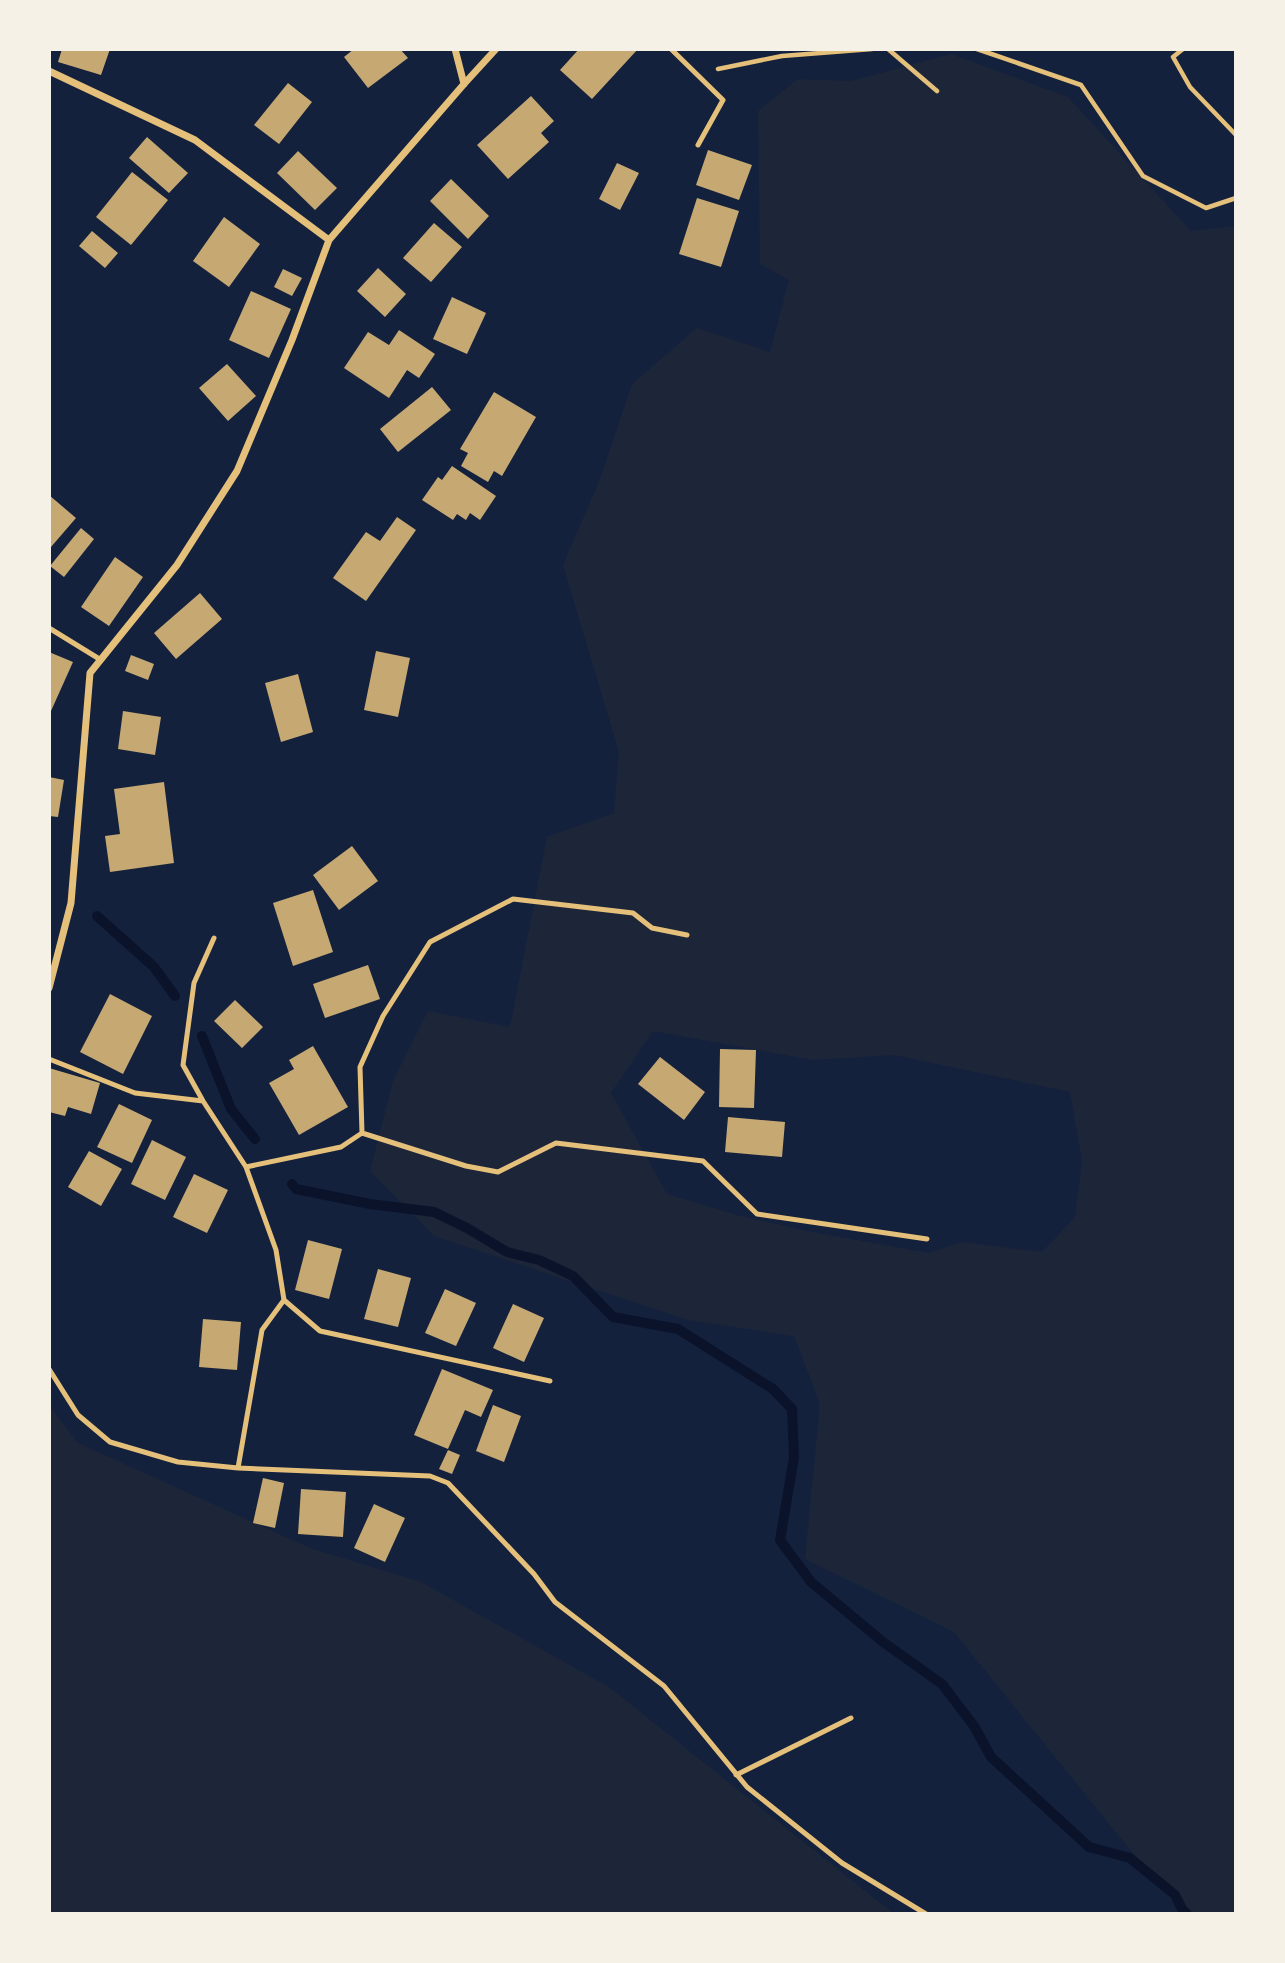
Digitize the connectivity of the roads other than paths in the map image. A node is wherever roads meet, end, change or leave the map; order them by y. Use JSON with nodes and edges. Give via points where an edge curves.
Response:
{"nodes":[{"id":1,"x":455,"y":49,"type":"edge"},
{"id":2,"x":496,"y":49,"type":"edge"},
{"id":3,"x":671,"y":49,"type":"edge"},
{"id":4,"x":49,"y":71,"type":"edge"},
{"id":5,"x":464,"y":83,"type":"junction"},
{"id":6,"x":698,"y":145,"type":"dead end"},
{"id":7,"x":329,"y":240,"type":"junction"},
{"id":8,"x":49,"y":628,"type":"edge"},
{"id":9,"x":102,"y":660,"type":"junction"},
{"id":10,"x":687,"y":935,"type":"dead end"},
{"id":11,"x":214,"y":937,"type":"dead end"},
{"id":12,"x":49,"y":988,"type":"edge"},
{"id":13,"x":49,"y":1059,"type":"edge"},
{"id":14,"x":203,"y":1101,"type":"junction"},
{"id":15,"x":362,"y":1133,"type":"junction"},
{"id":16,"x":246,"y":1167,"type":"junction"},
{"id":17,"x":927,"y":1238,"type":"dead end"},
{"id":18,"x":284,"y":1300,"type":"junction"},
{"id":19,"x":49,"y":1369,"type":"edge"},
{"id":20,"x":550,"y":1381,"type":"dead end"},
{"id":21,"x":238,"y":1468,"type":"junction"},
{"id":22,"x":851,"y":1718,"type":"dead end"},
{"id":23,"x":736,"y":1775,"type":"junction"},
{"id":24,"x":926,"y":1914,"type":"edge"}],
"edges":[{"from":1,"to":5,"type":"street"},
{"from":2,"to":5,"type":"street"},
{"from":3,"to":6,"type":"lane","via":[[723,100]]},
{"from":4,"to":7,"type":"street","via":[[195,140]]},
{"from":5,"to":7,"type":"street"},
{"from":7,"to":9,"type":"street","via":[[237,471],[177,565]]},
{"from":8,"to":9,"type":"lane"},
{"from":9,"to":12,"type":"street","via":[[90,673],[71,903]]},
{"from":10,"to":15,"type":"lane","via":[[652,928],[633,913],[513,898],[430,942],[383,1016],[360,1067]]},
{"from":11,"to":14,"type":"lane","via":[[194,984],[183,1065]]},
{"from":13,"to":14,"type":"lane","via":[[135,1093]]},
{"from":14,"to":16,"type":"lane"},
{"from":15,"to":16,"type":"lane","via":[[341,1147]]},
{"from":15,"to":17,"type":"lane","via":[[498,1172],[556,1143],[703,1161],[757,1214]]},
{"from":16,"to":18,"type":"lane","via":[[276,1250]]},
{"from":18,"to":20,"type":"lane","via":[[320,1331]]},
{"from":18,"to":21,"type":"lane","via":[[262,1330]]},
{"from":19,"to":21,"type":"lane","via":[[78,1415],[110,1442],[178,1462]]},
{"from":21,"to":23,"type":"lane","via":[[430,1476],[448,1483],[555,1602],[664,1686]]},
{"from":22,"to":23,"type":"lane"},
{"from":23,"to":24,"type":"lane","via":[[842,1863]]}]}
